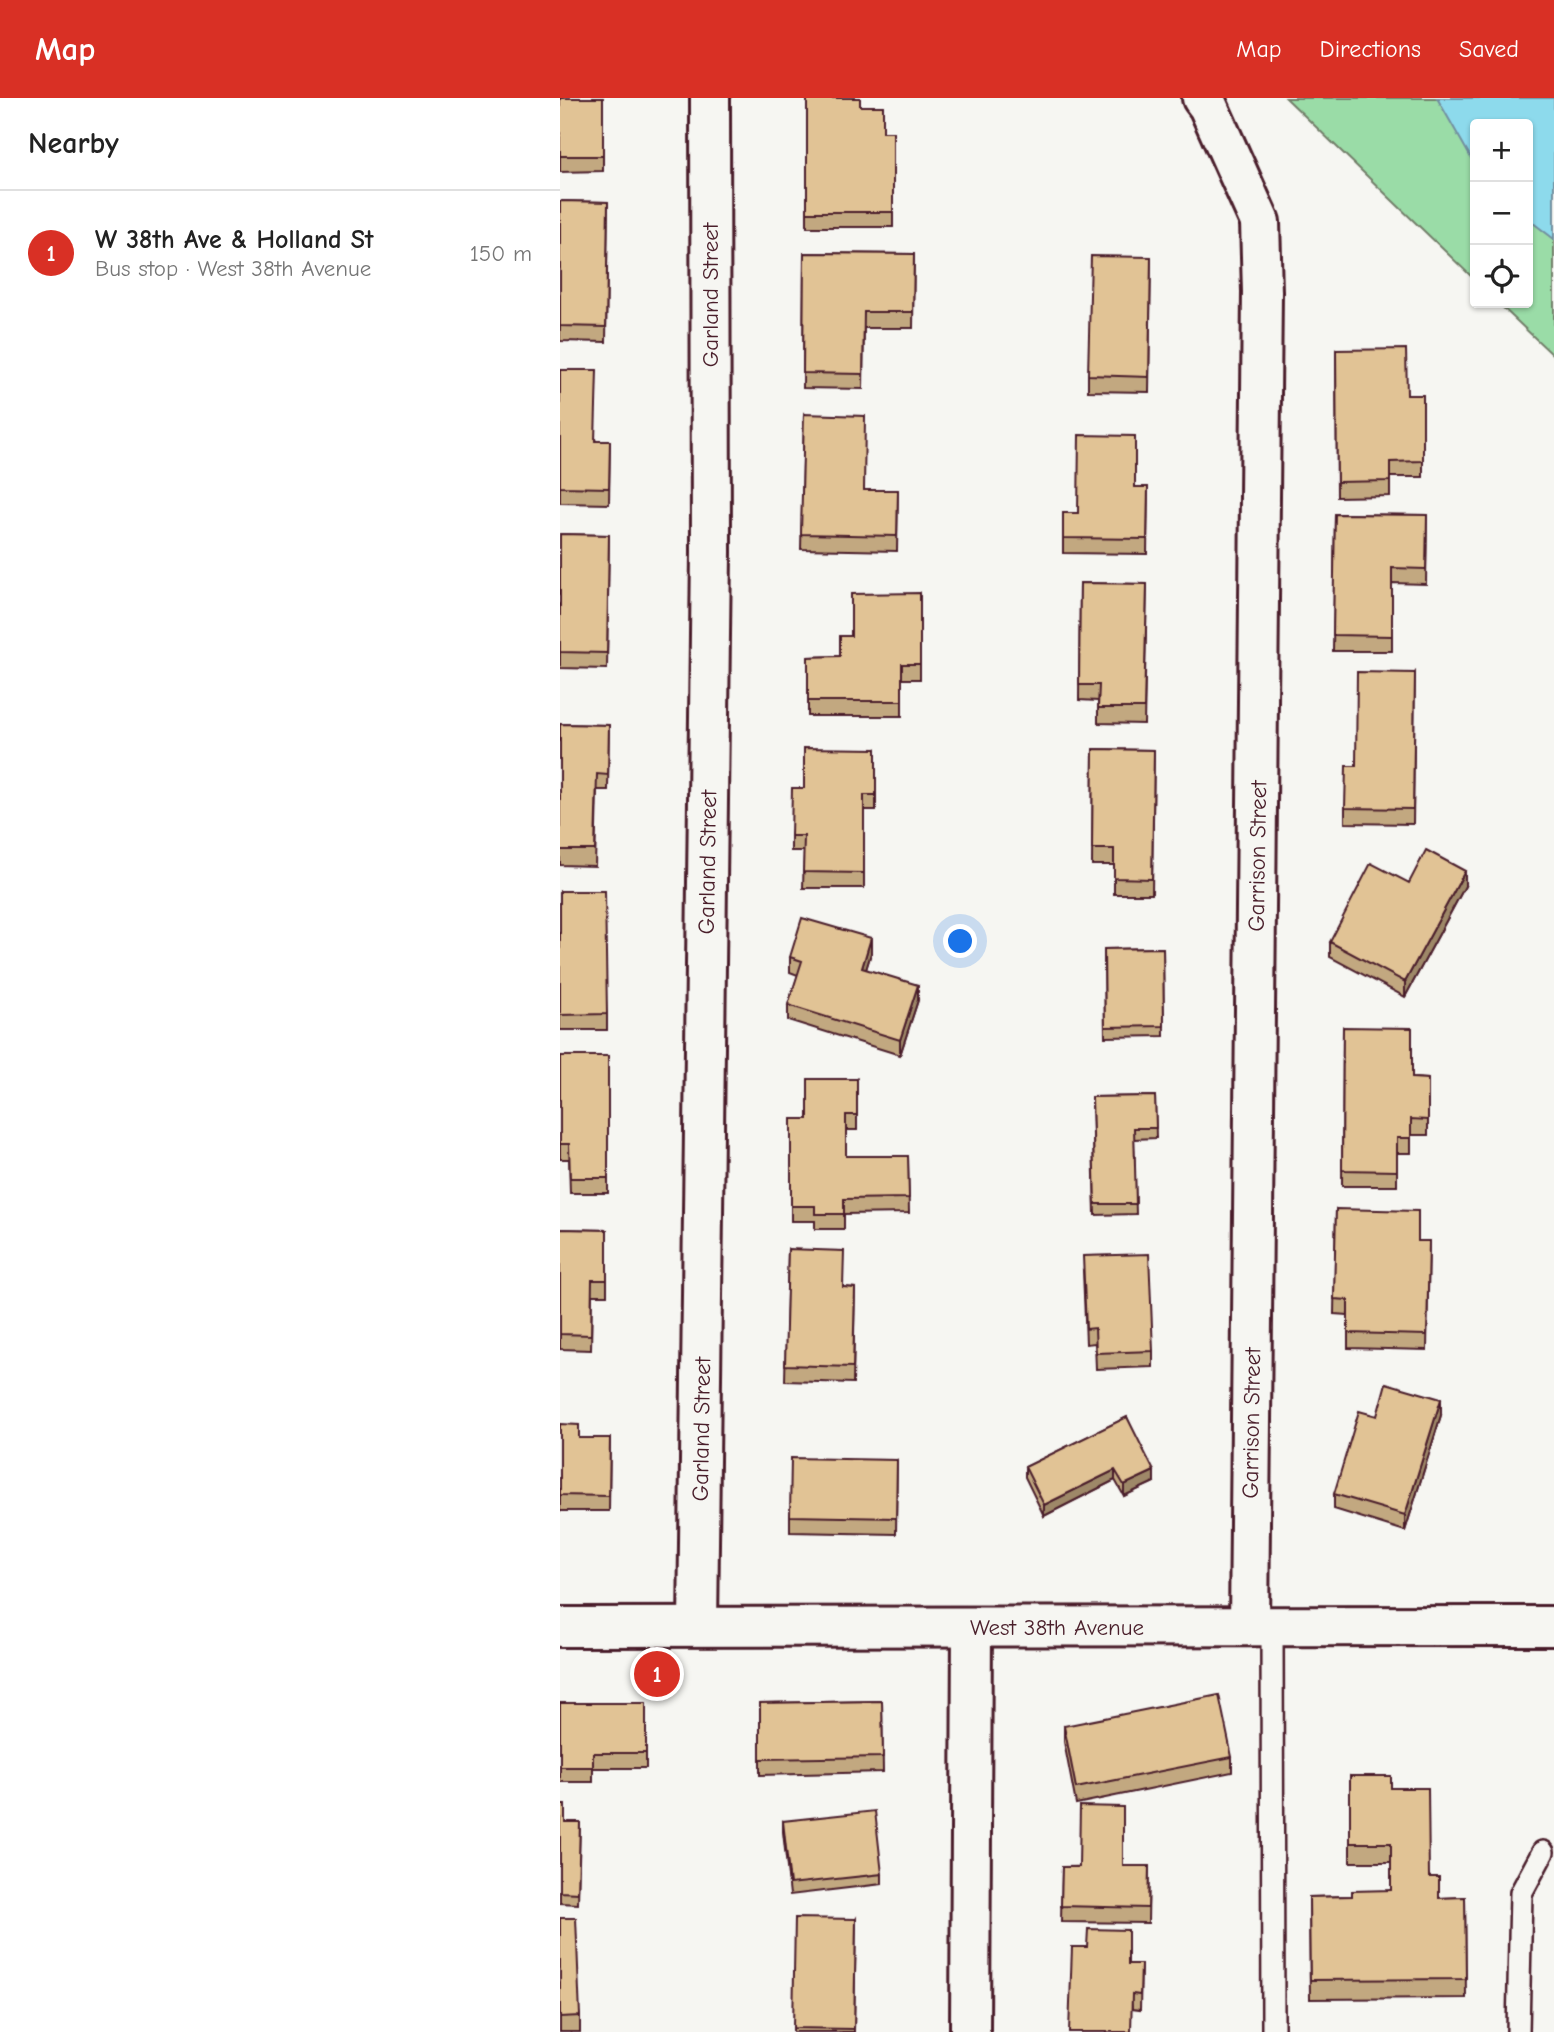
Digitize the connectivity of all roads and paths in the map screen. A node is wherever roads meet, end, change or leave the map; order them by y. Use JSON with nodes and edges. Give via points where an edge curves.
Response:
{"nodes":[{"id":1,"x":710,"y":98,"type":"edge"},
{"id":2,"x":1202,"y":98,"type":"edge"},
{"id":3,"x":698,"y":1626,"type":"junction"},
{"id":4,"x":1260,"y":1626,"type":"junction"},
{"id":5,"x":1554,"y":1626,"type":"edge"},
{"id":6,"x":560,"y":1627,"type":"edge"},
{"id":7,"x":972,"y":1627,"type":"junction"},
{"id":8,"x":1543,"y":1852,"type":"dead end"},
{"id":9,"x":970,"y":2032,"type":"edge"},
{"id":10,"x":1273,"y":2032,"type":"edge"},
{"id":11,"x":1518,"y":2032,"type":"edge"}],
"edges":[{"from":1,"to":3,"type":"street","name":"Garland Street","via":[[710,579]]},
{"from":2,"to":4,"type":"street","name":"Garrison Street","via":[[1259,222],[1262,281]]},
{"from":3,"to":6,"type":"street","name":"West 38th Avenue"},
{"from":3,"to":7,"type":"street","name":"West 38th Avenue"},
{"from":4,"to":5,"type":"street","name":"West 38th Avenue"},
{"from":4,"to":7,"type":"street","name":"West 38th Avenue"},
{"from":4,"to":10,"type":"lane"},
{"from":7,"to":9,"type":"street"},
{"from":8,"to":11,"type":"lane","via":[[1521,1893]]}]}
